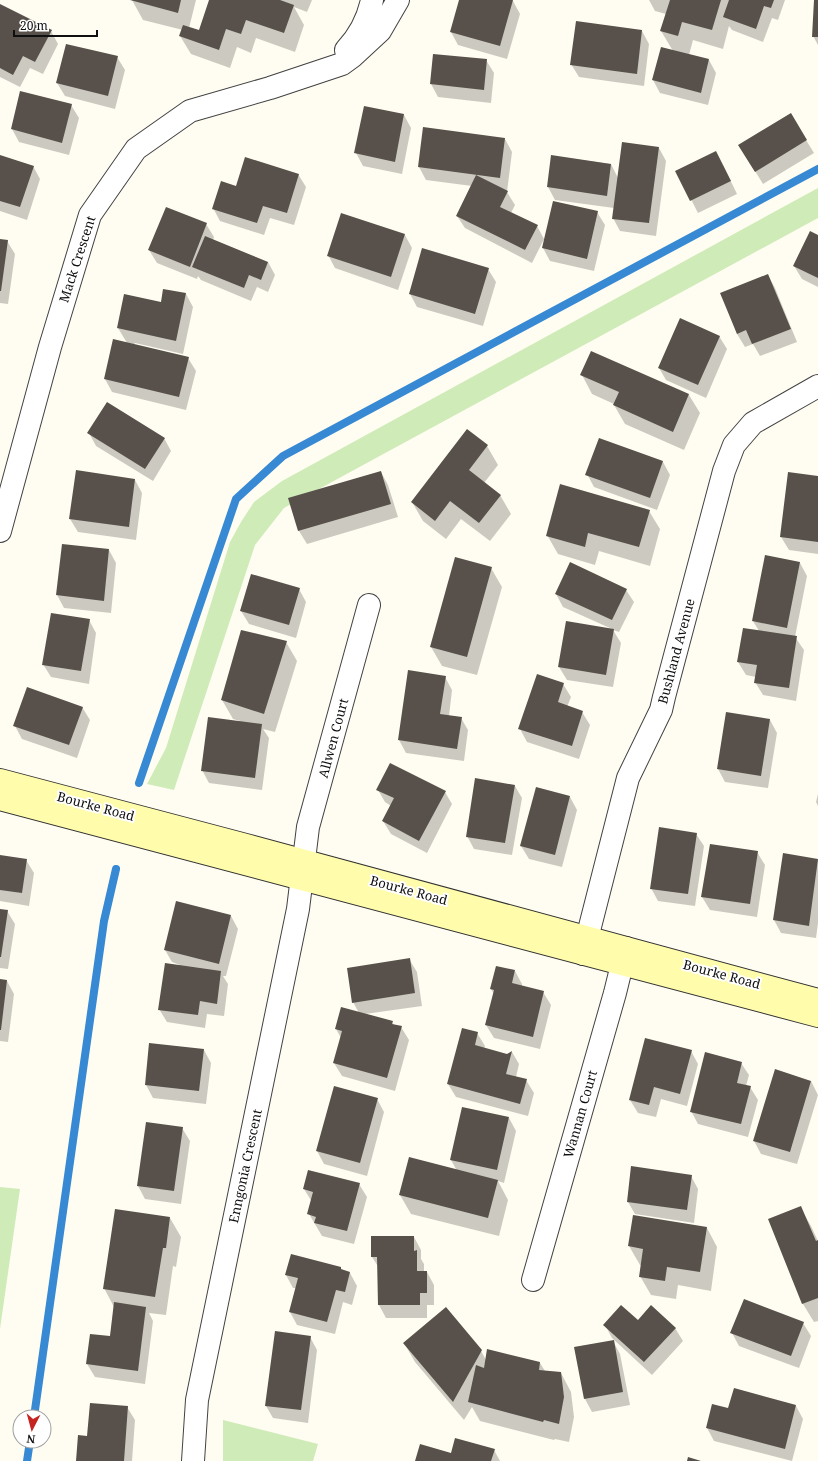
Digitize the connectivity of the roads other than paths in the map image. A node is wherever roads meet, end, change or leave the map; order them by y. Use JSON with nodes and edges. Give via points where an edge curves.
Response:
{"nodes":[{"id":1,"x":372,"y":0,"type":"edge"},
{"id":2,"x":398,"y":0,"type":"edge"},
{"id":3,"x":323,"y":71,"type":"junction"},
{"id":4,"x":818,"y":386,"type":"edge"},
{"id":5,"x":0,"y":531,"type":"edge"},
{"id":6,"x":368,"y":605,"type":"dead end"},
{"id":7,"x":0,"y":780,"type":"edge"},
{"id":8,"x":0,"y":799,"type":"edge"},
{"id":9,"x":303,"y":871,"type":"junction"},
{"id":10,"x":585,"y":946,"type":"junction"},
{"id":11,"x":624,"y":956,"type":"junction"},
{"id":12,"x":818,"y":1000,"type":"edge"},
{"id":13,"x":818,"y":1016,"type":"edge"},
{"id":14,"x":533,"y":1280,"type":"dead end"},
{"id":15,"x":193,"y":1461,"type":"edge"}],
"edges":[{"from":1,"to":3,"type":"street","name":"Mack Crescent","via":[[358,35],[337,61]]},
{"from":2,"to":3,"type":"street","name":"Mack Crescent","via":[[380,31],[342,64]]},
{"from":3,"to":5,"type":"street","name":"Mack Crescent","via":[[190,111],[136,149],[90,215],[50,347]]},
{"from":4,"to":10,"type":"street","name":"Bushland Avenue","via":[[753,423],[734,446],[724,471],[661,710],[628,778]]},
{"from":6,"to":9,"type":"street","name":"Allwen Court","via":[[308,827]]},
{"from":7,"to":9,"type":"main road","name":"Bourke Road"},
{"from":8,"to":9,"type":"main road","name":"Bourke Road"},
{"from":9,"to":10,"type":"main road","name":"Bourke Road"},
{"from":9,"to":15,"type":"street","name":"Enngonia Crescent","via":[[298,909],[202,1368],[196,1408]]},
{"from":10,"to":11,"type":"main road","name":"Bourke Road"},
{"from":11,"to":12,"type":"main road","name":"Bourke Road"},
{"from":11,"to":13,"type":"main road","name":"Bourke Road"},
{"from":11,"to":14,"type":"street","name":"Wannan Court"}]}
